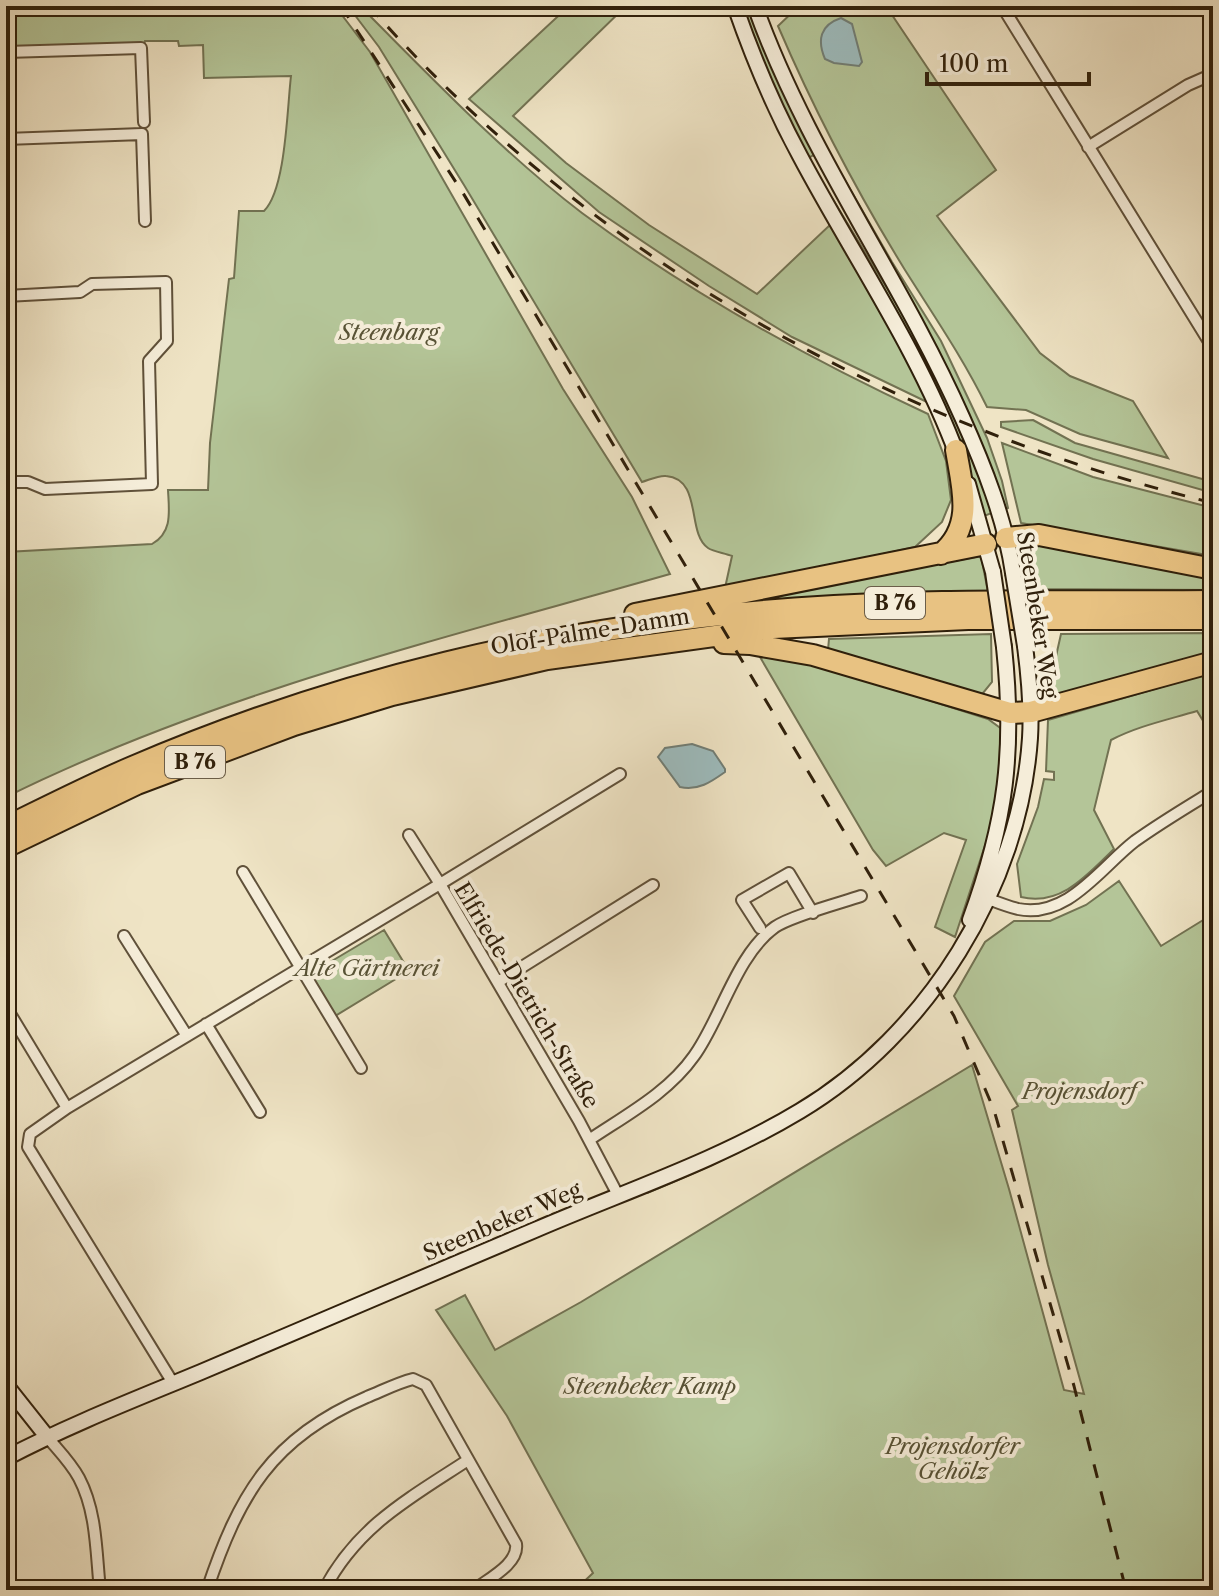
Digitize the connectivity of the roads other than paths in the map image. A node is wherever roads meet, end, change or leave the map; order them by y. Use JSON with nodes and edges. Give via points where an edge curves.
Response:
{"nodes":[{"id":1,"x":735,"y":6,"type":"edge"},
{"id":2,"x":755,"y":6,"type":"edge"},
{"id":3,"x":1002,"y":6,"type":"edge"},
{"id":4,"x":6,"y":52,"type":"edge"},
{"id":5,"x":1213,"y":74,"type":"edge"},
{"id":6,"x":144,"y":122,"type":"dead end"},
{"id":7,"x":6,"y":139,"type":"edge"},
{"id":8,"x":1088,"y":147,"type":"junction"},
{"id":9,"x":836,"y":180,"type":"junction"},
{"id":10,"x":818,"y":189,"type":"junction"},
{"id":11,"x":145,"y":221,"type":"dead end"},
{"id":12,"x":6,"y":296,"type":"edge"},
{"id":13,"x":1213,"y":348,"type":"edge"},
{"id":14,"x":956,"y":450,"type":"junction"},
{"id":15,"x":6,"y":482,"type":"edge"},
{"id":16,"x":996,"y":541,"type":"junction"},
{"id":17,"x":941,"y":554,"type":"junction"},
{"id":18,"x":1213,"y":569,"type":"edge"},
{"id":19,"x":1213,"y":601,"type":"edge"},
{"id":20,"x":1213,"y":619,"type":"edge"},
{"id":21,"x":579,"y":635,"type":"junction"},
{"id":22,"x":672,"y":642,"type":"junction"},
{"id":23,"x":1213,"y":662,"type":"edge"},
{"id":24,"x":1020,"y":713,"type":"junction"},
{"id":25,"x":620,"y":774,"type":"dead end"},
{"id":26,"x":1213,"y":791,"type":"edge"},
{"id":27,"x":6,"y":827,"type":"edge"},
{"id":28,"x":409,"y":835,"type":"dead end"},
{"id":29,"x":6,"y":847,"type":"edge"},
{"id":30,"x":243,"y":872,"type":"dead end"},
{"id":31,"x":440,"y":884,"type":"junction"},
{"id":32,"x":653,"y":885,"type":"dead end"},
{"id":33,"x":861,"y":896,"type":"dead end"},
{"id":34,"x":984,"y":897,"type":"junction"},
{"id":35,"x":813,"y":913,"type":"junction"},
{"id":36,"x":760,"y":928,"type":"dead end"},
{"id":37,"x":124,"y":936,"type":"dead end"},
{"id":38,"x":301,"y":967,"type":"junction"},
{"id":39,"x":498,"y":982,"type":"junction"},
{"id":40,"x":6,"y":1007,"type":"edge"},
{"id":41,"x":206,"y":1024,"type":"junction"},
{"id":42,"x":187,"y":1036,"type":"junction"},
{"id":43,"x":361,"y":1068,"type":"dead end"},
{"id":44,"x":67,"y":1108,"type":"junction"},
{"id":45,"x":260,"y":1112,"type":"dead end"},
{"id":46,"x":589,"y":1140,"type":"junction"},
{"id":47,"x":618,"y":1195,"type":"junction"},
{"id":48,"x":173,"y":1383,"type":"junction"},
{"id":49,"x":6,"y":1385,"type":"edge"},
{"id":50,"x":48,"y":1438,"type":"junction"},
{"id":51,"x":6,"y":1458,"type":"edge"},
{"id":52,"x":468,"y":1460,"type":"junction"},
{"id":53,"x":100,"y":1590,"type":"edge"},
{"id":54,"x":207,"y":1590,"type":"edge"},
{"id":55,"x":324,"y":1590,"type":"edge"},
{"id":56,"x":474,"y":1590,"type":"edge"}],
"edges":[{"from":1,"to":10,"type":"main road","name":"Steenbeker Weg","via":[[765,84]]},
{"from":2,"to":9,"type":"main road","name":"Steenbeker Weg","via":[[779,68]]},
{"from":3,"to":8,"type":"street"},
{"from":4,"to":6,"type":"street","via":[[141,48]]},
{"from":5,"to":8,"type":"street"},
{"from":7,"to":11,"type":"street","via":[[142,134]]},
{"from":8,"to":13,"type":"street"},
{"from":9,"to":10,"type":"main road"},
{"from":9,"to":16,"type":"main road","name":"Steenbeker Weg","via":[[947,383],[977,451]]},
{"from":10,"to":14,"type":"main road","name":"Steenbeker Weg","via":[[913,358]]},
{"from":12,"to":15,"type":"street","via":[[80,292],[92,284],[166,282],[167,341],[149,361],[152,484],[45,489]]},
{"from":14,"to":16,"type":"main road","name":"Steenbeker Weg"},
{"from":14,"to":17,"type":"highway","via":[[964,516],[957,536]]},
{"from":16,"to":17,"type":"highway"},
{"from":16,"to":18,"type":"highway","via":[[1039,535]]},
{"from":16,"to":24,"type":"main road","name":"Steenbeker Weg","bridge":true,"via":[[993,572]]},
{"from":16,"to":24,"type":"main road","name":"Steenbeker Weg","bridge":true,"via":[[1013,573],[1025,646]]},
{"from":17,"to":21,"type":"highway","via":[[625,616]]},
{"from":19,"to":21,"type":"highway","name":"Olof-Palme-Damm","number":"B 76","via":[[878,603],[715,615]]},
{"from":20,"to":22,"type":"highway","name":"Olof-Palme-Damm","number":"B 76","via":[[888,621],[773,628]]},
{"from":21,"to":27,"type":"highway","name":"Olof-Palme-Damm","number":"B 76","via":[[477,655],[295,706],[130,768]]},
{"from":22,"to":24,"type":"highway","via":[[750,644],[813,655]]},
{"from":22,"to":29,"type":"highway","name":"Olof-Palme-Damm","number":"B 76","via":[[547,659],[322,716],[137,784]]},
{"from":23,"to":24,"type":"highway"},
{"from":24,"to":34,"type":"main road","name":"Steenbeker Weg"},
{"from":24,"to":34,"type":"main road","name":"Steenbeker Weg","via":[[1028,760],[1023,788],[1002,862]]},
{"from":25,"to":31,"type":"street"},
{"from":26,"to":34,"type":"street","via":[[1135,841],[1057,905],[1025,910]]},
{"from":28,"to":31,"type":"street"},
{"from":30,"to":38,"type":"street"},
{"from":31,"to":38,"type":"street","name":"Elfriede-Dietrich-Straße"},
{"from":31,"to":39,"type":"street","name":"Elfriede-Dietrich-Straße"},
{"from":32,"to":39,"type":"street"},
{"from":33,"to":35,"type":"street"},
{"from":34,"to":47,"type":"main road","name":"Steenbeker Weg","via":[[961,947],[929,995],[860,1068],[821,1098],[735,1146]]},
{"from":35,"to":36,"type":"street","via":[[789,873],[742,900]]},
{"from":35,"to":46,"type":"street","via":[[776,926],[765,937],[746,961],[699,1048],[671,1082]]},
{"from":37,"to":42,"type":"street"},
{"from":38,"to":41,"type":"street","name":"Elfriede-Dietrich-Straße"},
{"from":38,"to":43,"type":"street"},
{"from":39,"to":46,"type":"street","name":"Elfriede-Dietrich-Straße"},
{"from":40,"to":44,"type":"street"},
{"from":41,"to":42,"type":"street","name":"Elfriede-Dietrich-Straße"},
{"from":41,"to":45,"type":"street"},
{"from":42,"to":44,"type":"street","name":"Elfriede-Dietrich-Straße"},
{"from":44,"to":48,"type":"street","name":"Elfriede-Dietrich-Straße","via":[[34,1129],[28,1147]]},
{"from":46,"to":47,"type":"street","name":"Elfriede-Dietrich-Straße"},
{"from":47,"to":48,"type":"main road","name":"Steenbeker Weg"},
{"from":48,"to":50,"type":"main road","name":"Steenbeker Weg"},
{"from":49,"to":50,"type":"main road"},
{"from":50,"to":51,"type":"main road","name":"Steenbeker Weg"},
{"from":50,"to":53,"type":"street","via":[[86,1491]]},
{"from":52,"to":54,"type":"street","via":[[420,1381],[409,1380],[341,1409],[292,1441],[257,1480],[234,1519]]},
{"from":52,"to":55,"type":"street","via":[[370,1527]]},
{"from":52,"to":56,"type":"street","via":[[517,1548],[513,1560]]}]}
